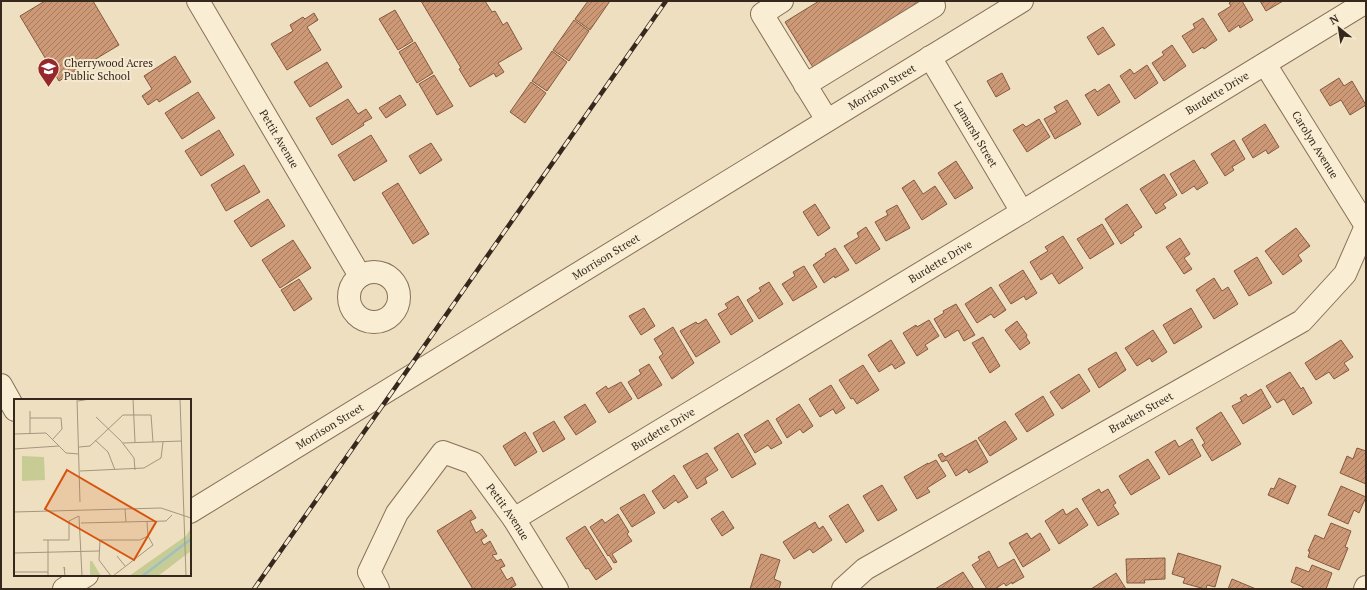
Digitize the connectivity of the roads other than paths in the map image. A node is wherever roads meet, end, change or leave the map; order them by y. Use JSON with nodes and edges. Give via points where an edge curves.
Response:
{"nodes":[{"id":1,"x":198,"y":1,"type":"edge"},
{"id":2,"x":782,"y":1,"type":"edge"},
{"id":3,"x":931,"y":1,"type":"edge"},
{"id":4,"x":1022,"y":1,"type":"edge"},
{"id":5,"x":1366,"y":2,"type":"edge"},
{"id":6,"x":758,"y":7,"type":"edge"},
{"id":7,"x":930,"y":57,"type":"junction"},
{"id":8,"x":1265,"y":64,"type":"junction"},
{"id":9,"x":805,"y":84,"type":"junction"},
{"id":10,"x":827,"y":120,"type":"junction"},
{"id":11,"x":1022,"y":212,"type":"junction"},
{"id":12,"x":1366,"y":226,"type":"edge"},
{"id":13,"x":360,"y":276,"type":"dead end"},
{"id":14,"x":1,"y":385,"type":"edge"},
{"id":15,"x":14,"y":409,"type":"edge"},
{"id":16,"x":14,"y":412,"type":"edge"},
{"id":17,"x":1,"y":421,"type":"edge"},
{"id":18,"x":191,"y":511,"type":"edge"},
{"id":19,"x":514,"y":519,"type":"junction"},
{"id":20,"x":85,"y":576,"type":"edge"},
{"id":21,"x":64,"y":589,"type":"edge"},
{"id":22,"x":378,"y":589,"type":"edge"},
{"id":23,"x":557,"y":589,"type":"edge"},
{"id":24,"x":843,"y":589,"type":"edge"}],
"edges":[{"from":1,"to":13,"type":"street","name":"Pettit Avenue"},
{"from":2,"to":6,"type":"street"},
{"from":3,"to":9,"type":"street","via":[[934,6]]},
{"from":4,"to":7,"type":"street","name":"Morrison Street"},
{"from":5,"to":8,"type":"street","name":"Burdette Drive"},
{"from":6,"to":9,"type":"street"},
{"from":7,"to":10,"type":"street","name":"Morrison Street"},
{"from":7,"to":11,"type":"street","name":"Lamarsh Street"},
{"from":8,"to":11,"type":"street","name":"Burdette Drive"},
{"from":8,"to":12,"type":"street","name":"Carolyn Avenue"},
{"from":9,"to":10,"type":"street"},
{"from":10,"to":18,"type":"street","name":"Morrison Street"},
{"from":11,"to":19,"type":"street","name":"Burdette Drive"},
{"from":12,"to":24,"type":"street","name":"Bracken Street","via":[[1345,274],[1302,321],[865,569]]},
{"from":14,"to":15,"type":"street"},
{"from":16,"to":17,"type":"street"},
{"from":19,"to":22,"type":"street","name":"Pettit Avenue","via":[[473,463],[443,452],[390,526],[369,572]]},
{"from":19,"to":23,"type":"street","name":"Pettit Avenue"},
{"from":20,"to":21,"type":"street"}]}
